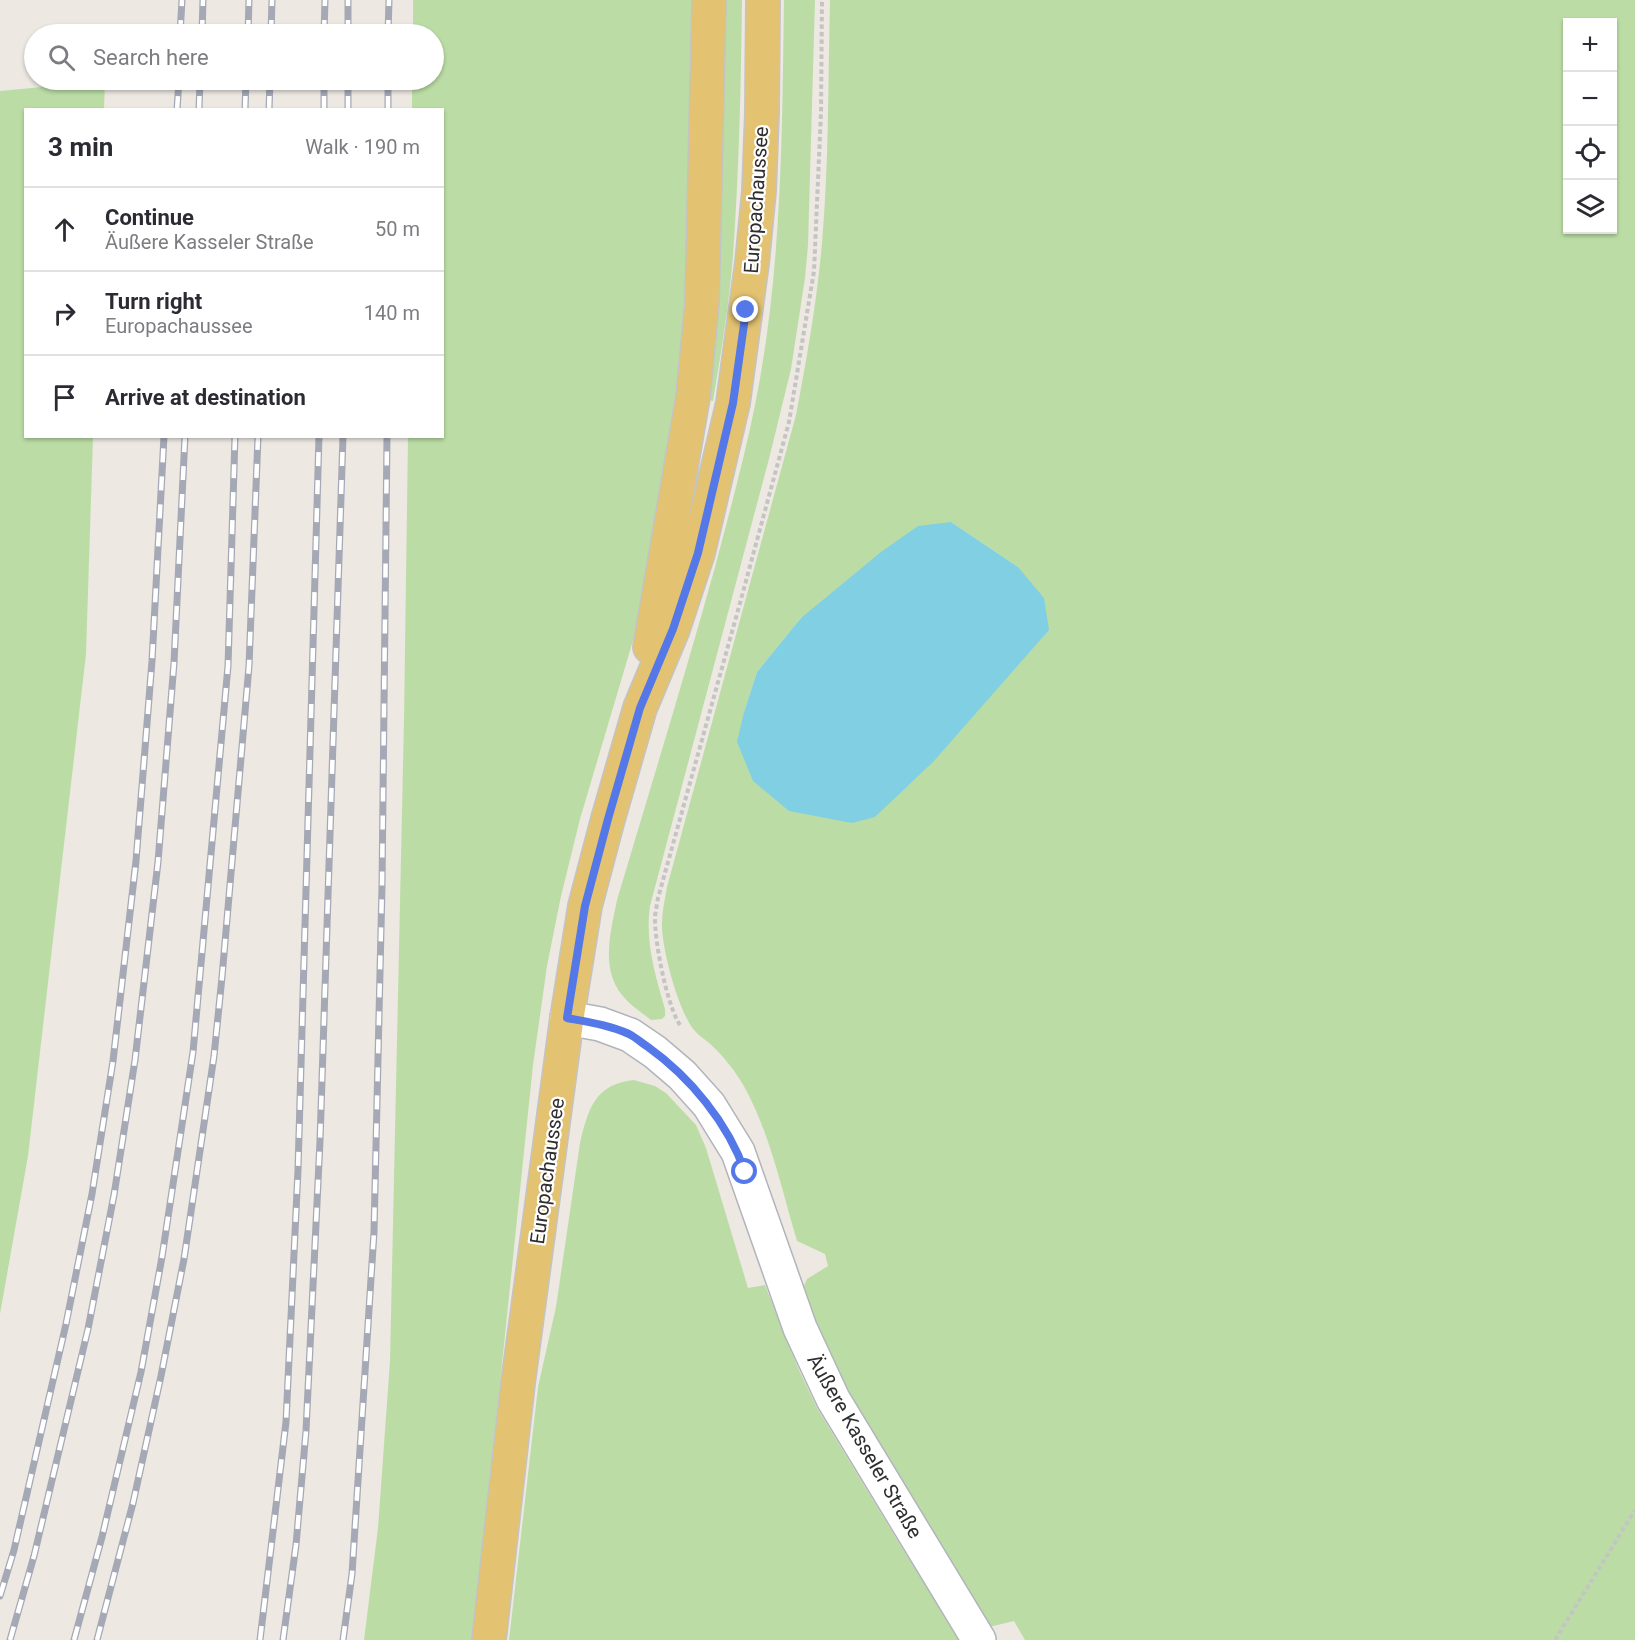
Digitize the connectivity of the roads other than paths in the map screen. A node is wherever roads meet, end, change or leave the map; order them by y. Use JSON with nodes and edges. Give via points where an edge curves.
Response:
{"nodes":[{"id":1,"x":709,"y":0,"type":"edge"},
{"id":2,"x":763,"y":0,"type":"edge"},
{"id":3,"x":640,"y":708,"type":"junction"},
{"id":4,"x":567,"y":1018,"type":"junction"},
{"id":5,"x":489,"y":1640,"type":"edge"},
{"id":6,"x":979,"y":1640,"type":"edge"}],
"edges":[{"from":1,"to":3,"type":"main road","name":"Europachaussee","via":[[702,303],[693,397]]},
{"from":2,"to":3,"type":"main road","name":"Europachaussee","via":[[759,191],[733,403],[698,553],[673,629]]},
{"from":3,"to":4,"type":"main road","name":"Europachaussee","via":[[585,906]]},
{"from":4,"to":5,"type":"main road","name":"Europachaussee"},
{"from":4,"to":6,"type":"street","name":"Äußere Kasseler Straße","via":[[630,1035],[682,1075],[709,1106],[738,1152],[800,1328],[833,1399]]}]}
